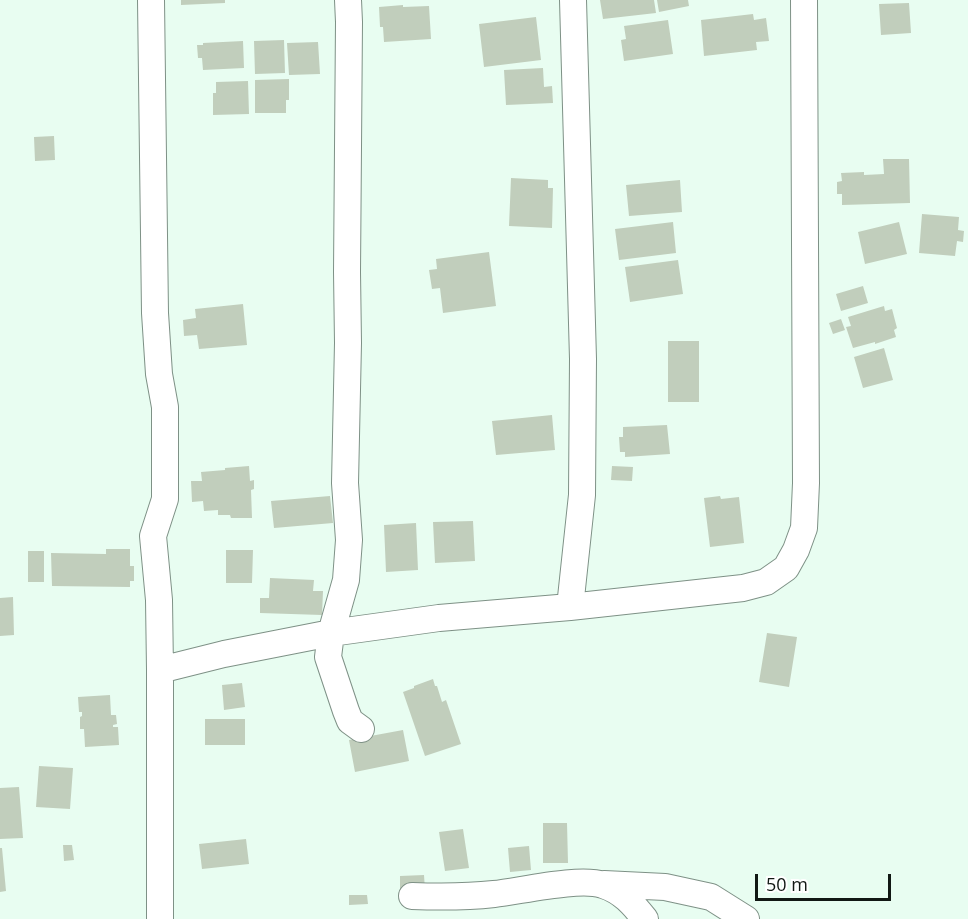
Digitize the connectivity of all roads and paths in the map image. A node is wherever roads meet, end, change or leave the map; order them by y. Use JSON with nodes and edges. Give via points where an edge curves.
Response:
{"nodes":[{"id":1,"x":150,"y":0,"type":"edge"},
{"id":2,"x":348,"y":0,"type":"edge"},
{"id":3,"x":573,"y":0,"type":"edge"},
{"id":4,"x":804,"y":0,"type":"edge"},
{"id":5,"x":570,"y":607,"type":"junction"},
{"id":6,"x":331,"y":633,"type":"junction"},
{"id":7,"x":160,"y":670,"type":"junction"},
{"id":8,"x":361,"y":729,"type":"dead end"},
{"id":9,"x":601,"y":884,"type":"junction"},
{"id":10,"x":412,"y":896,"type":"dead end"},
{"id":11,"x":160,"y":919,"type":"edge"},
{"id":12,"x":645,"y":919,"type":"edge"},
{"id":13,"x":746,"y":919,"type":"edge"}],
"edges":[{"from":1,"to":7,"type":"street","via":[[155,313],[165,407],[165,499],[153,536]]},
{"from":2,"to":6,"type":"street","via":[[345,483],[349,540],[346,580]]},
{"from":3,"to":5,"type":"street","via":[[584,359],[582,495]]},
{"from":4,"to":5,"type":"street","via":[[806,483],[804,528],[796,550],[786,568],[766,582],[743,588]]},
{"from":5,"to":6,"type":"street","via":[[439,618]]},
{"from":6,"to":7,"type":"street"},
{"from":6,"to":8,"type":"street","via":[[328,657],[350,721]]},
{"from":7,"to":11,"type":"street"},
{"from":9,"to":10,"type":"street","via":[[576,882],[493,894]]},
{"from":9,"to":12,"type":"street","via":[[617,890]]},
{"from":9,"to":13,"type":"street","via":[[665,886],[711,897]]}]}
